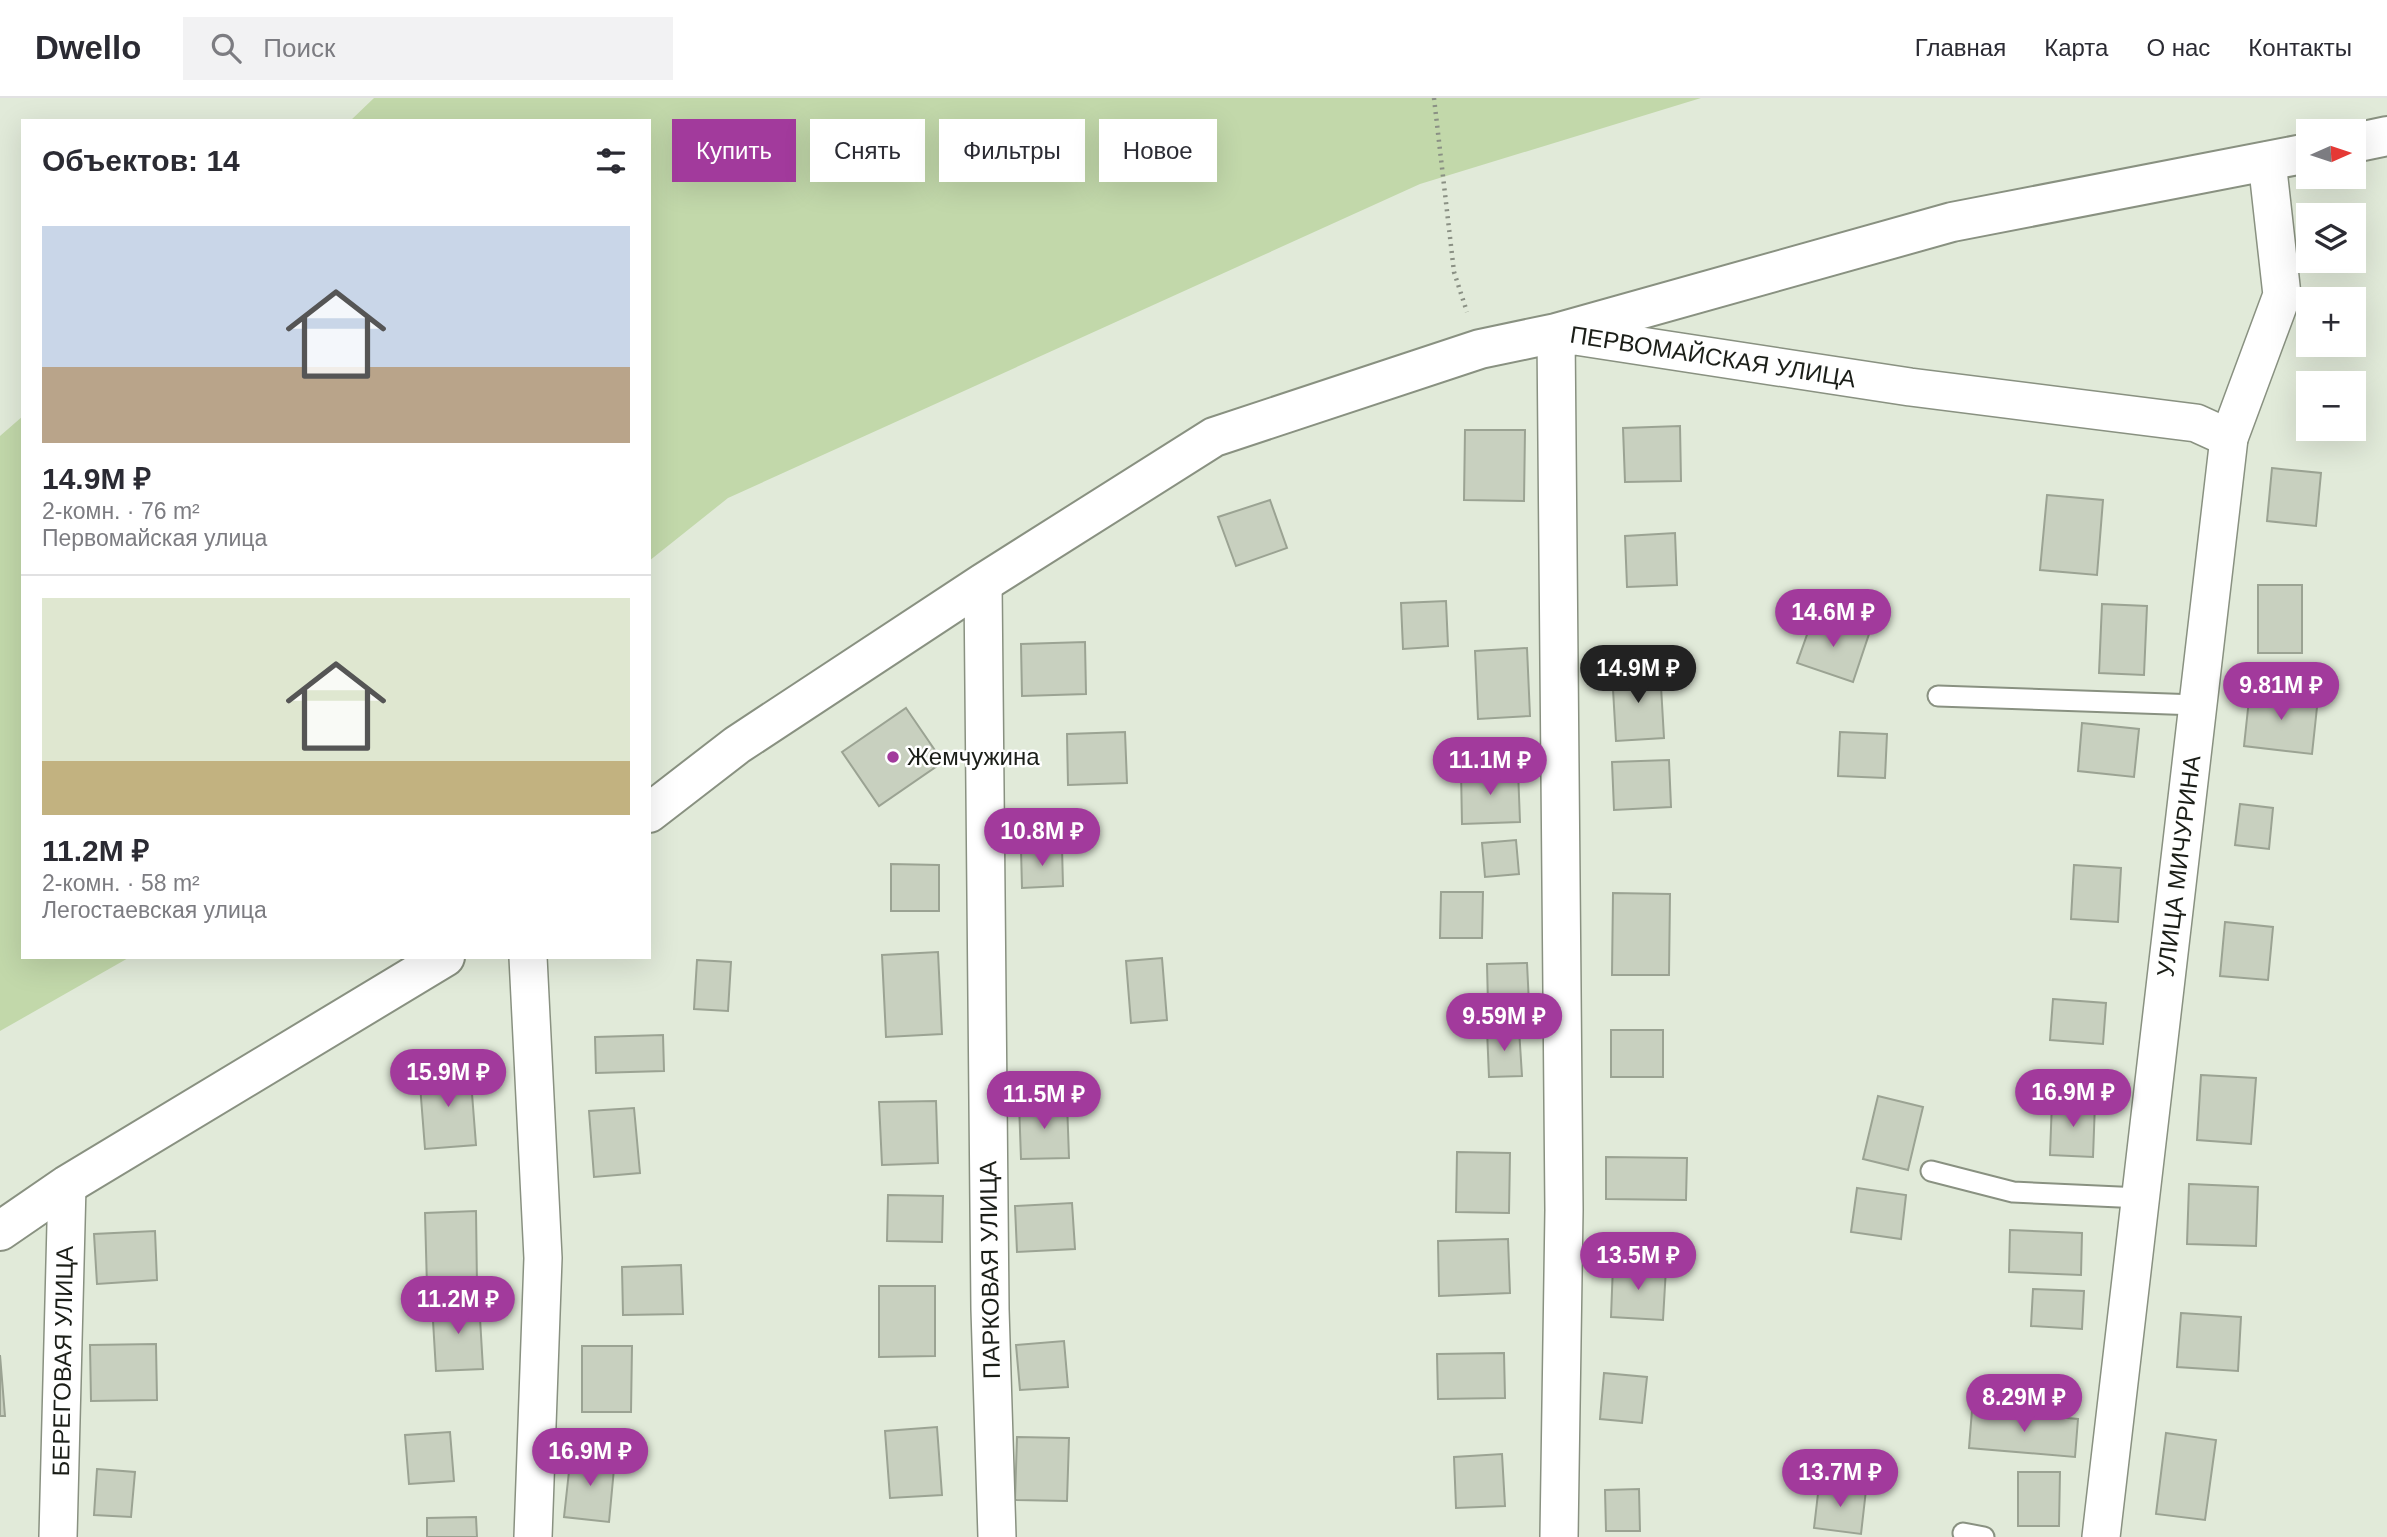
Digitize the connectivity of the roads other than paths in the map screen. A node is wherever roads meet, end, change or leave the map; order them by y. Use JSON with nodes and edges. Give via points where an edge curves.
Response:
{"nodes":[{"id":1,"x":2387,"y":136,"type":"edge"},
{"id":2,"x":2366,"y":140,"type":"edge"},
{"id":3,"x":2296,"y":155,"type":"edge"},
{"id":4,"x":2267,"y":161,"type":"junction"},
{"id":5,"x":1556,"y":333,"type":"junction"},
{"id":6,"x":2229,"y":438,"type":"junction"},
{"id":7,"x":983,"y":583,"type":"junction"},
{"id":8,"x":1938,"y":696,"type":"dead end"},
{"id":9,"x":2198,"y":705,"type":"junction"},
{"id":10,"x":651,"y":811,"type":"edge"},
{"id":11,"x":442,"y":959,"type":"edge"},
{"id":12,"x":528,"y":959,"type":"edge"},
{"id":13,"x":1931,"y":1171,"type":"dead end"},
{"id":14,"x":67,"y":1185,"type":"junction"},
{"id":15,"x":2141,"y":1198,"type":"junction"},
{"id":16,"x":0,"y":1231,"type":"edge"},
{"id":17,"x":1963,"y":1534,"type":"dead end"},
{"id":18,"x":58,"y":1537,"type":"edge"},
{"id":19,"x":533,"y":1537,"type":"edge"},
{"id":20,"x":998,"y":1537,"type":"edge"},
{"id":21,"x":1559,"y":1537,"type":"edge"},
{"id":22,"x":1984,"y":1537,"type":"edge"},
{"id":23,"x":2101,"y":1537,"type":"edge"}],
"edges":[{"from":1,"to":2,"type":"street"},
{"from":3,"to":4,"type":"street"},
{"from":4,"to":5,"type":"street","via":[[1952,222]]},
{"from":4,"to":6,"type":"street","name":"УЛИЦА МИЧУРИНА","via":[[2281,295]]},
{"from":5,"to":6,"type":"street","name":"ПЕРВОМАЙСКАЯ УЛИЦА","via":[[1910,387],[2196,423]]},
{"from":5,"to":7,"type":"street","via":[[1480,349],[1214,437]]},
{"from":5,"to":21,"type":"street","name":"ПЕРВОМАЙСКАЯ УЛИЦА","via":[[1564,1210]]},
{"from":6,"to":9,"type":"street","name":"УЛИЦА МИЧУРИНА"},
{"from":7,"to":10,"type":"street","via":[[737,745]]},
{"from":7,"to":20,"type":"street","name":"ПАРКОВАЯ УЛИЦА","via":[[990,1309]]},
{"from":8,"to":9,"type":"lane"},
{"from":9,"to":15,"type":"street","name":"УЛИЦА МИЧУРИНА"},
{"from":11,"to":14,"type":"street"},
{"from":12,"to":19,"type":"street","via":[[543,1258]]},
{"from":13,"to":15,"type":"lane","via":[[2013,1192]]},
{"from":14,"to":16,"type":"street"},
{"from":14,"to":18,"type":"street","name":"БЕРЕГОВАЯ УЛИЦА"},
{"from":15,"to":23,"type":"street","name":"УЛИЦА МИЧУРИНА"},
{"from":17,"to":22,"type":"lane"}]}
